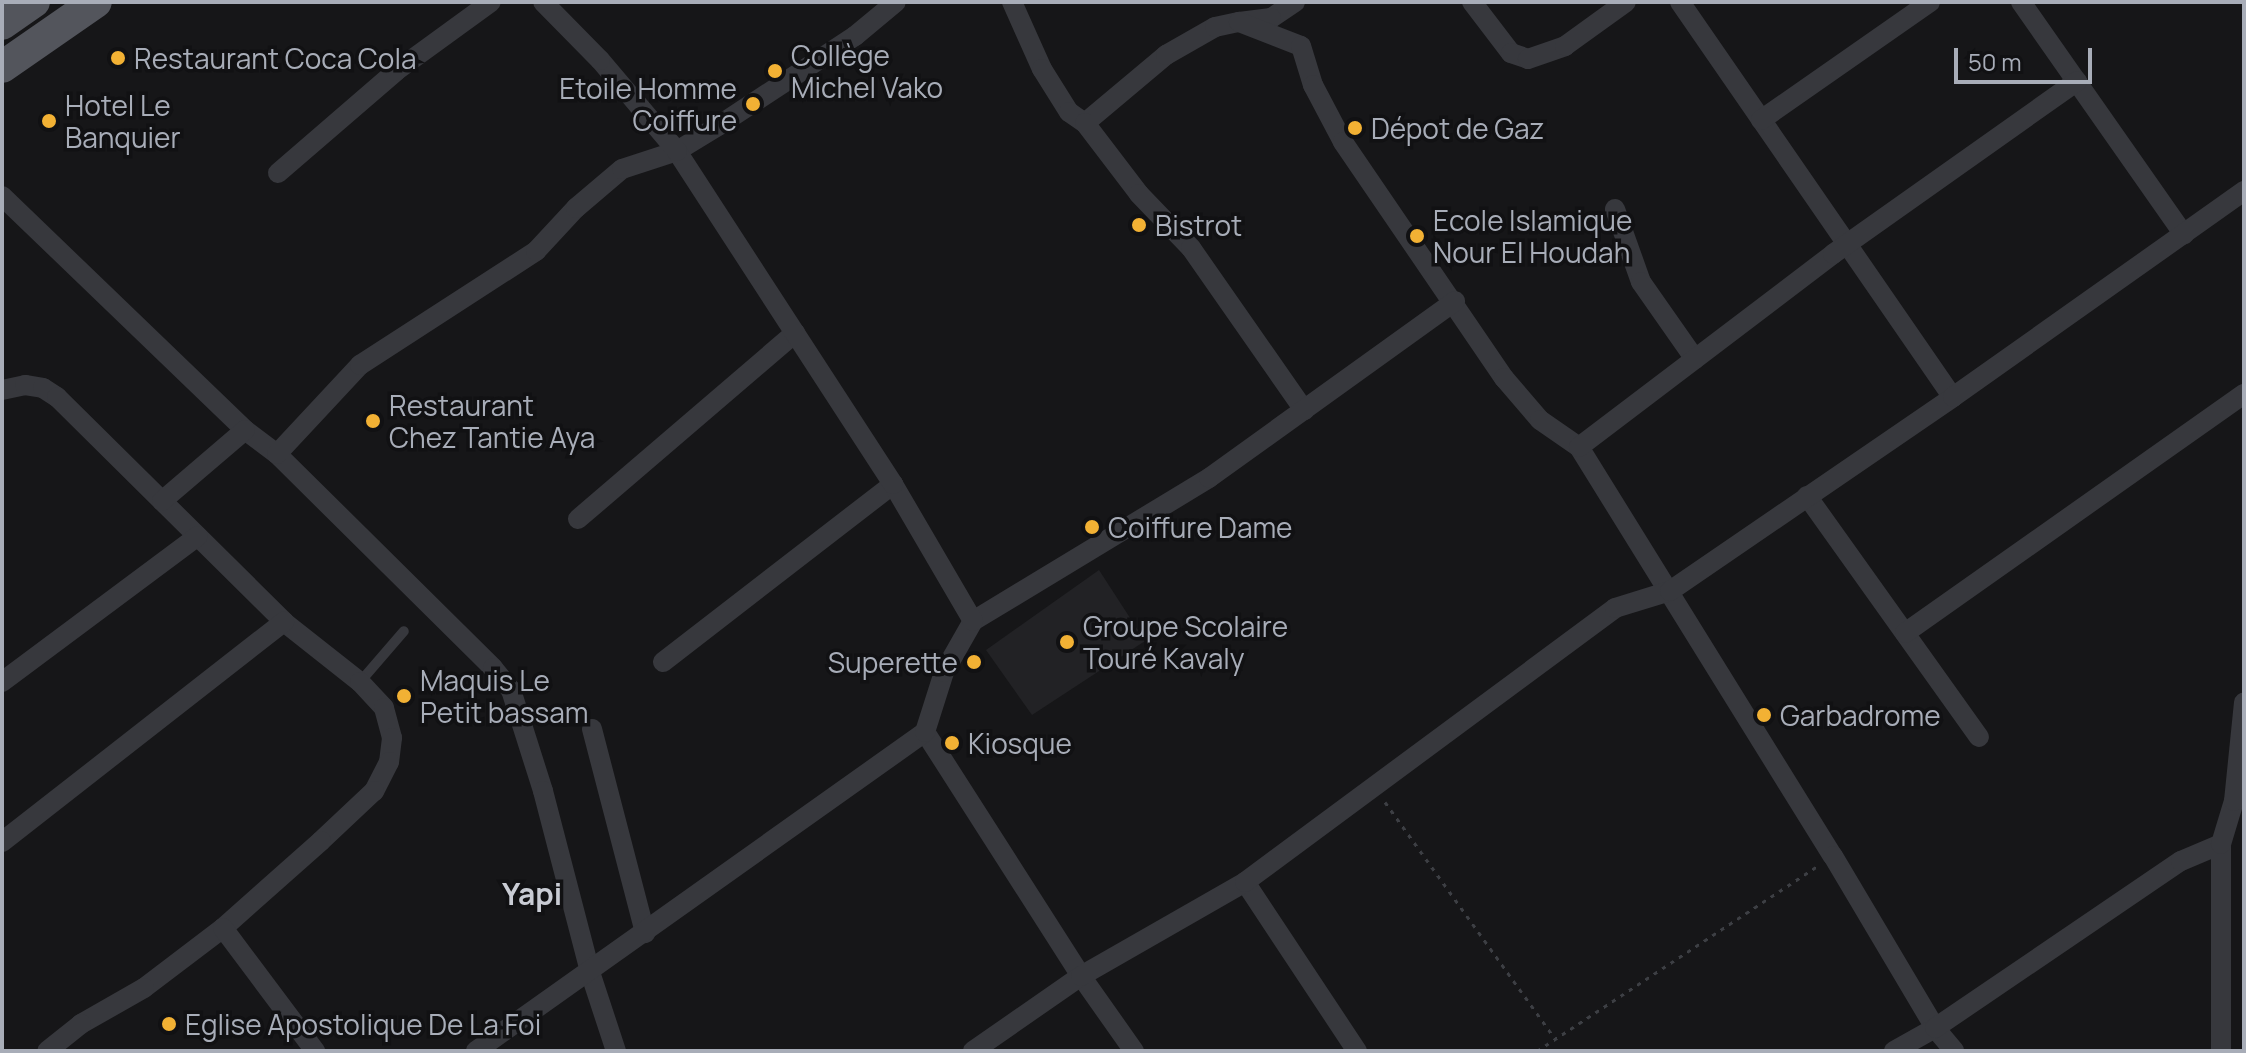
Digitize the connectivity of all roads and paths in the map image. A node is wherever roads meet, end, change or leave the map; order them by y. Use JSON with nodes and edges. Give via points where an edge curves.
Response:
{"nodes":[{"id":1,"x":34,"y":2,"type":"edge"},
{"id":2,"x":96,"y":2,"type":"edge"},
{"id":3,"x":491,"y":2,"type":"edge"},
{"id":4,"x":543,"y":2,"type":"edge"},
{"id":5,"x":896,"y":2,"type":"edge"},
{"id":6,"x":1012,"y":2,"type":"edge"},
{"id":7,"x":1295,"y":2,"type":"edge"},
{"id":8,"x":1472,"y":2,"type":"edge"},
{"id":9,"x":1626,"y":2,"type":"edge"},
{"id":10,"x":1680,"y":2,"type":"edge"},
{"id":11,"x":1930,"y":2,"type":"edge"},
{"id":12,"x":2021,"y":2,"type":"edge"},
{"id":13,"x":1239,"y":22,"type":"junction"},
{"id":14,"x":2,"y":24,"type":"edge"},
{"id":15,"x":2,"y":67,"type":"edge"},
{"id":16,"x":2077,"y":81,"type":"junction"},
{"id":17,"x":1761,"y":120,"type":"junction"},
{"id":18,"x":1085,"y":123,"type":"junction"},
{"id":19,"x":677,"y":151,"type":"junction"},
{"id":20,"x":278,"y":173,"type":"dead end"},
{"id":21,"x":2244,"y":191,"type":"edge"},
{"id":22,"x":2,"y":196,"type":"edge"},
{"id":23,"x":1615,"y":209,"type":"dead end"},
{"id":24,"x":2184,"y":235,"type":"junction"},
{"id":25,"x":1846,"y":245,"type":"junction"},
{"id":26,"x":1455,"y":301,"type":"junction"},
{"id":27,"x":795,"y":333,"type":"junction"},
{"id":28,"x":1695,"y":359,"type":"junction"},
{"id":29,"x":2,"y":390,"type":"edge"},
{"id":30,"x":2244,"y":394,"type":"edge"},
{"id":31,"x":1953,"y":397,"type":"junction"},
{"id":32,"x":1304,"y":410,"type":"junction"},
{"id":33,"x":245,"y":430,"type":"junction"},
{"id":34,"x":1579,"y":447,"type":"junction"},
{"id":35,"x":277,"y":454,"type":"junction"},
{"id":36,"x":893,"y":484,"type":"junction"},
{"id":37,"x":1807,"y":496,"type":"junction"},
{"id":38,"x":162,"y":501,"type":"junction"},
{"id":39,"x":578,"y":519,"type":"dead end"},
{"id":40,"x":198,"y":536,"type":"junction"},
{"id":41,"x":1670,"y":591,"type":"junction"},
{"id":42,"x":973,"y":621,"type":"junction"},
{"id":43,"x":284,"y":622,"type":"junction"},
{"id":44,"x":404,"y":631,"type":"dead end"},
{"id":45,"x":1905,"y":633,"type":"junction"},
{"id":46,"x":663,"y":662,"type":"dead end"},
{"id":47,"x":2,"y":682,"type":"edge"},
{"id":48,"x":360,"y":682,"type":"junction"},
{"id":49,"x":2244,"y":703,"type":"edge"},
{"id":50,"x":592,"y":729,"type":"dead end"},
{"id":51,"x":925,"y":732,"type":"junction"},
{"id":52,"x":1979,"y":737,"type":"dead end"},
{"id":53,"x":1374,"y":786,"type":"junction"},
{"id":54,"x":2239,"y":802,"type":"edge"},
{"id":55,"x":2,"y":842,"type":"edge"},
{"id":56,"x":2221,"y":844,"type":"junction"},
{"id":57,"x":1833,"y":856,"type":"junction"},
{"id":58,"x":1245,"y":882,"type":"junction"},
{"id":59,"x":223,"y":928,"type":"junction"},
{"id":60,"x":645,"y":933,"type":"junction"},
{"id":61,"x":590,"y":972,"type":"junction"},
{"id":62,"x":1081,"y":976,"type":"junction"},
{"id":63,"x":1935,"y":1028,"type":"junction"},
{"id":64,"x":1555,"y":1039,"type":"junction"},
{"id":65,"x":47,"y":1051,"type":"edge"},
{"id":66,"x":315,"y":1051,"type":"edge"},
{"id":67,"x":476,"y":1051,"type":"edge"},
{"id":68,"x":616,"y":1051,"type":"edge"},
{"id":69,"x":973,"y":1051,"type":"edge"},
{"id":70,"x":1134,"y":1051,"type":"edge"},
{"id":71,"x":1357,"y":1051,"type":"edge"},
{"id":72,"x":1537,"y":1051,"type":"edge"},
{"id":73,"x":1894,"y":1051,"type":"edge"},
{"id":74,"x":1954,"y":1051,"type":"edge"},
{"id":75,"x":2221,"y":1051,"type":"edge"}],
"edges":[{"from":1,"to":14,"type":"main road"},
{"from":2,"to":15,"type":"main road"},
{"from":3,"to":20,"type":"street","via":[[396,71]]},
{"from":4,"to":19,"type":"street"},
{"from":5,"to":19,"type":"street","via":[[855,36]]},
{"from":6,"to":18,"type":"street","via":[[1063,105]]},
{"from":7,"to":13,"type":"street","via":[[1271,18]]},
{"from":8,"to":9,"type":"street","via":[[1493,35],[1511,53],[1528,59],[1565,46]]},
{"from":10,"to":17,"type":"street"},
{"from":11,"to":17,"type":"street"},
{"from":12,"to":16,"type":"street"},
{"from":13,"to":18,"type":"street","via":[[1215,27],[1166,55]]},
{"from":13,"to":26,"type":"street","via":[[1301,46],[1313,85],[1343,142]]},
{"from":16,"to":24,"type":"street"},
{"from":16,"to":25,"type":"street"},
{"from":17,"to":25,"type":"street"},
{"from":18,"to":32,"type":"street","via":[[1139,194],[1191,248]]},
{"from":19,"to":27,"type":"street"},
{"from":19,"to":35,"type":"street","via":[[622,169],[536,251],[360,365]]},
{"from":21,"to":24,"type":"street"},
{"from":22,"to":33,"type":"street"},
{"from":23,"to":28,"type":"street","via":[[1641,282]]},
{"from":24,"to":31,"type":"street"},
{"from":25,"to":28,"type":"street"},
{"from":25,"to":31,"type":"street"},
{"from":26,"to":32,"type":"street"},
{"from":26,"to":34,"type":"street","via":[[1504,378],[1540,420]]},
{"from":27,"to":36,"type":"street"},
{"from":27,"to":39,"type":"street"},
{"from":28,"to":34,"type":"street"},
{"from":29,"to":38,"type":"street","via":[[25,385],[57,397]]},
{"from":30,"to":45,"type":"street"},
{"from":31,"to":37,"type":"street"},
{"from":32,"to":42,"type":"street","via":[[1209,478]]},
{"from":33,"to":35,"type":"street"},
{"from":33,"to":38,"type":"street"},
{"from":34,"to":41,"type":"street"},
{"from":35,"to":61,"type":"street","via":[[511,690]]},
{"from":36,"to":42,"type":"street"},
{"from":36,"to":46,"type":"street"},
{"from":37,"to":41,"type":"street"},
{"from":37,"to":45,"type":"street"},
{"from":38,"to":40,"type":"street"},
{"from":40,"to":43,"type":"street"},
{"from":40,"to":47,"type":"street"},
{"from":41,"to":53,"type":"street","via":[[1615,608]]},
{"from":41,"to":57,"type":"street"},
{"from":42,"to":51,"type":"street","via":[[944,672]]},
{"from":43,"to":48,"type":"street"},
{"from":43,"to":55,"type":"street"},
{"from":44,"to":48,"type":"lane"},
{"from":45,"to":52,"type":"street"},
{"from":48,"to":59,"type":"street","via":[[384,708],[392,738],[389,762],[374,791]]},
{"from":49,"to":54,"type":"street"},
{"from":50,"to":60,"type":"street"},
{"from":51,"to":60,"type":"street"},
{"from":51,"to":62,"type":"street"},
{"from":53,"to":58,"type":"street"},
{"from":53,"to":64,"type":"path"},
{"from":54,"to":56,"type":"street"},
{"from":56,"to":63,"type":"street","via":[[2181,861]]},
{"from":56,"to":75,"type":"street"},
{"from":57,"to":63,"type":"street"},
{"from":57,"to":64,"type":"path"},
{"from":58,"to":62,"type":"street"},
{"from":58,"to":71,"type":"street"},
{"from":59,"to":65,"type":"street"},
{"from":59,"to":66,"type":"street"},
{"from":60,"to":61,"type":"street"},
{"from":61,"to":67,"type":"street"},
{"from":61,"to":68,"type":"street"},
{"from":62,"to":69,"type":"street"},
{"from":62,"to":70,"type":"street"},
{"from":63,"to":73,"type":"street"},
{"from":63,"to":74,"type":"street"},
{"from":64,"to":72,"type":"path"}]}
